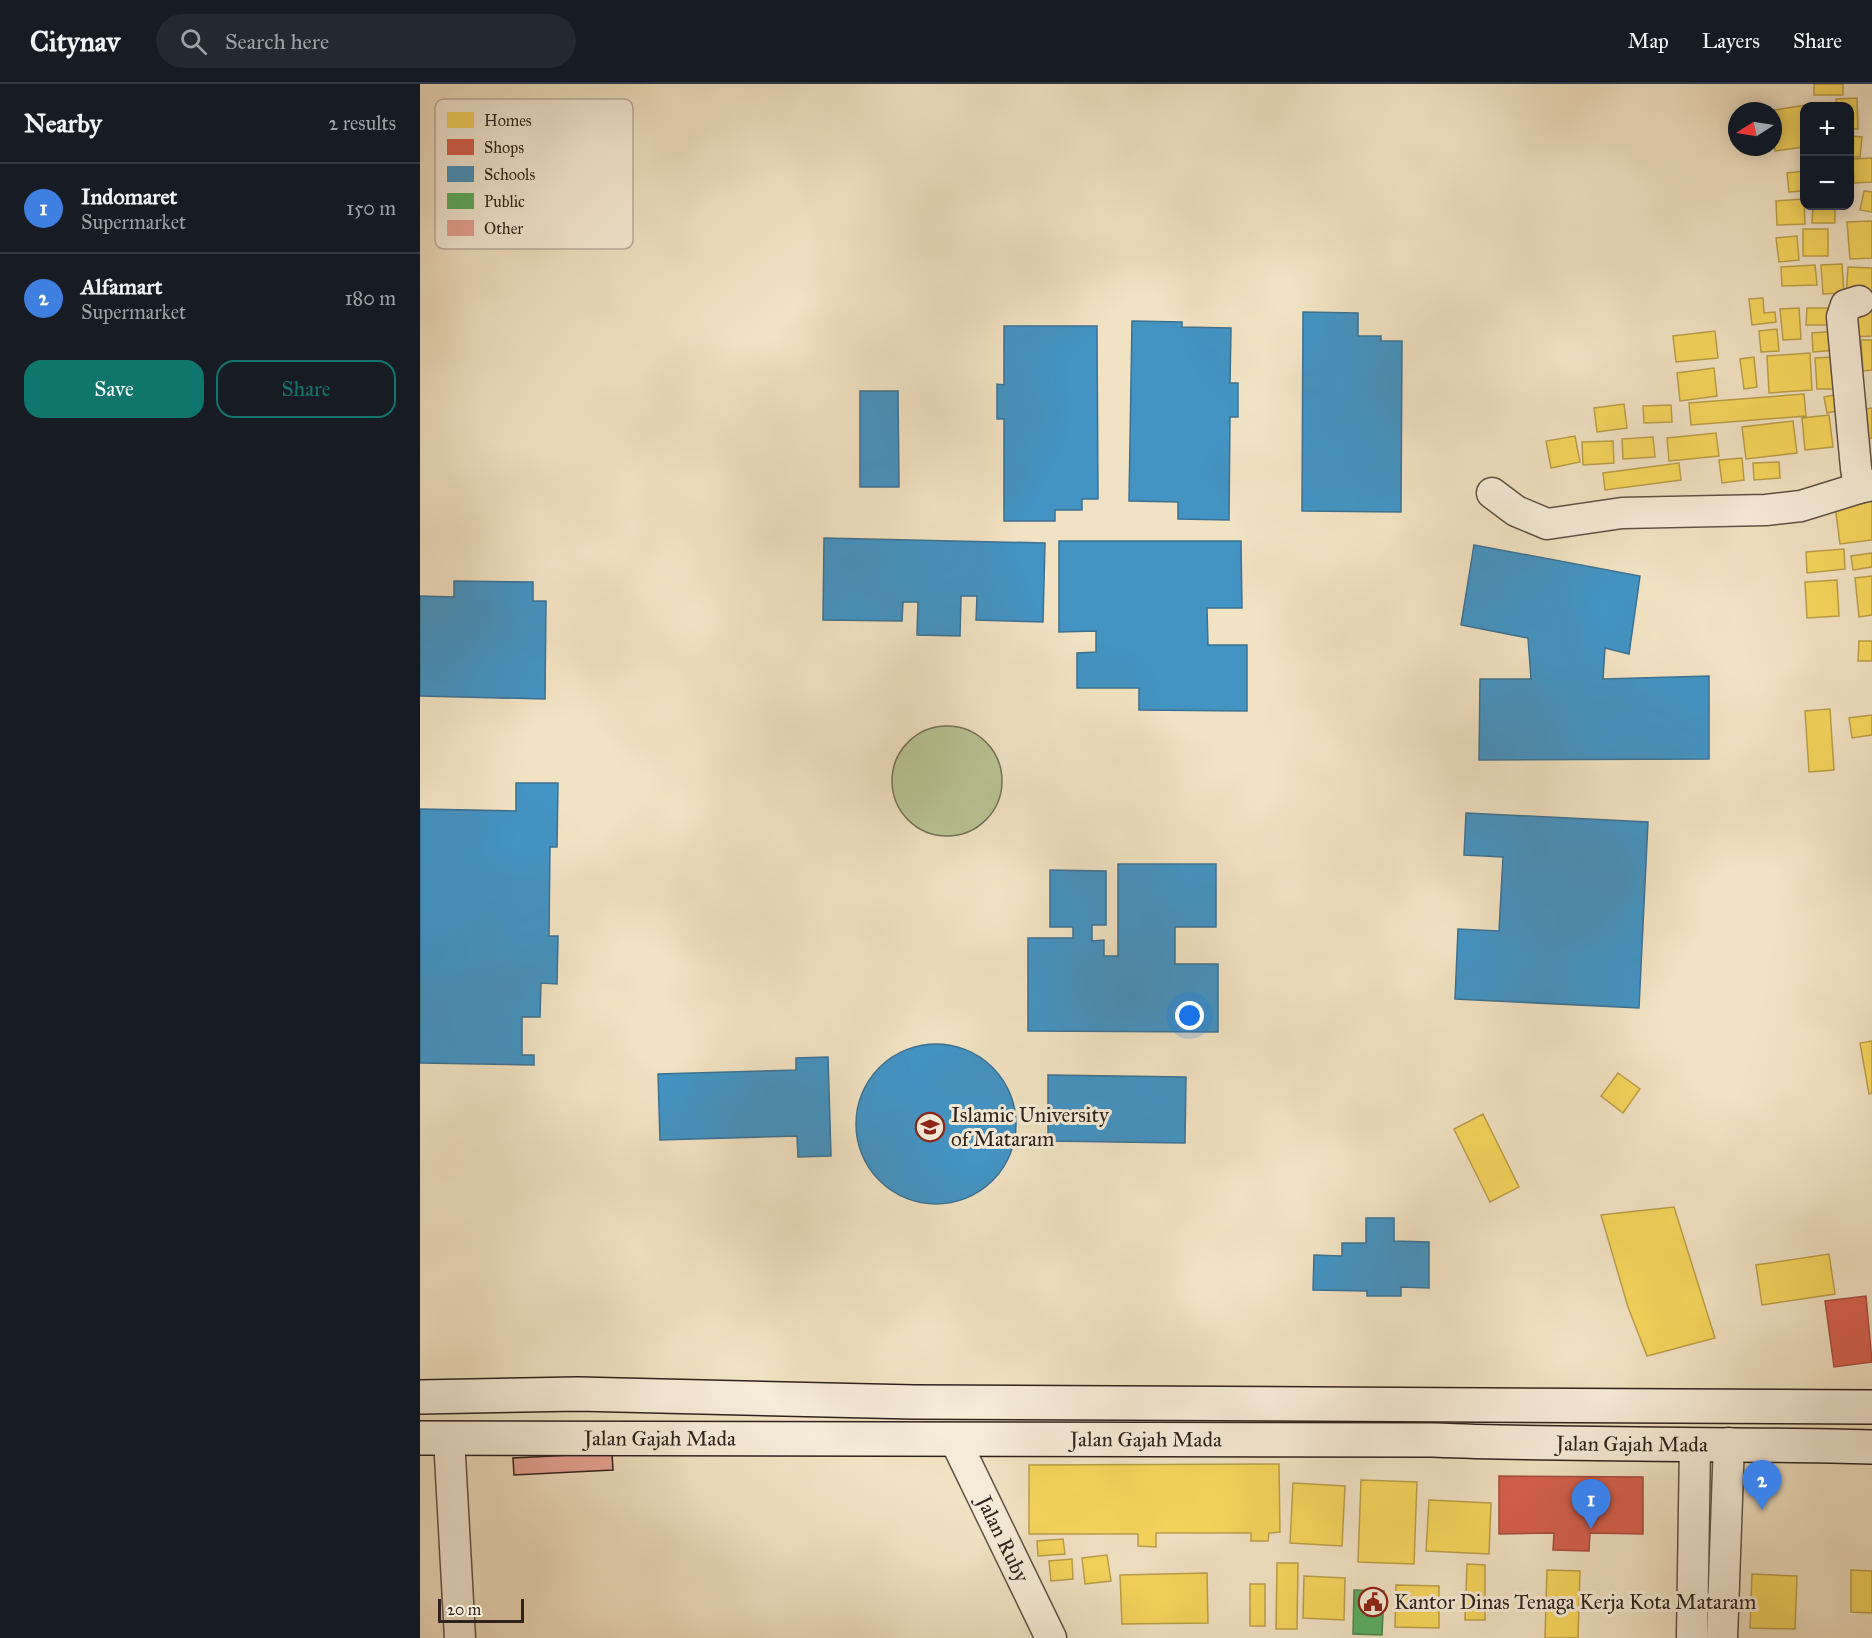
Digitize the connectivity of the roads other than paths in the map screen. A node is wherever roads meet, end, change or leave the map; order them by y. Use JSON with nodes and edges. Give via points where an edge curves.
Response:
{"nodes":[{"id":1,"x":1859,"y":301,"type":"dead end"},
{"id":2,"x":1866,"y":487,"type":"edge"},
{"id":3,"x":1492,"y":494,"type":"dead end"},
{"id":4,"x":420,"y":1397,"type":"edge"},
{"id":5,"x":1519,"y":1406,"type":"junction"},
{"id":6,"x":1872,"y":1407,"type":"edge"},
{"id":7,"x":435,"y":1438,"type":"edge"},
{"id":8,"x":955,"y":1440,"type":"junction"},
{"id":9,"x":1729,"y":1443,"type":"junction"},
{"id":10,"x":1518,"y":1444,"type":"junction"},
{"id":11,"x":1695,"y":1444,"type":"junction"},
{"id":12,"x":1872,"y":1447,"type":"edge"},
{"id":13,"x":460,"y":1638,"type":"edge"},
{"id":14,"x":1051,"y":1638,"type":"edge"},
{"id":15,"x":1692,"y":1638,"type":"edge"},
{"id":16,"x":1722,"y":1638,"type":"edge"}],
"edges":[{"from":1,"to":2,"type":"street","via":[[1846,305],[1842,317],[1854,458]]},
{"from":2,"to":3,"type":"street","via":[[1801,506],[1622,513],[1547,524],[1516,511]]},
{"from":4,"to":5,"type":"main road","name":"Jalan Gajah Mada","via":[[578,1394],[914,1402]]},
{"from":5,"to":6,"type":"main road","name":"Jalan Gajah Mada"},
{"from":5,"to":10,"type":"main road"},
{"from":7,"to":8,"type":"main road","name":"Jalan Gajah Mada"},
{"from":7,"to":13,"type":"street"},
{"from":8,"to":10,"type":"main road","name":"Jalan Gajah Mada","via":[[1434,1440]]},
{"from":8,"to":14,"type":"street","name":"Jalan Ruby"},
{"from":9,"to":11,"type":"main road","name":"Jalan Gajah Mada"},
{"from":9,"to":12,"type":"main road","name":"Jalan Gajah Mada"},
{"from":9,"to":16,"type":"street"},
{"from":10,"to":11,"type":"main road","name":"Jalan Gajah Mada"},
{"from":11,"to":15,"type":"street"}]}
